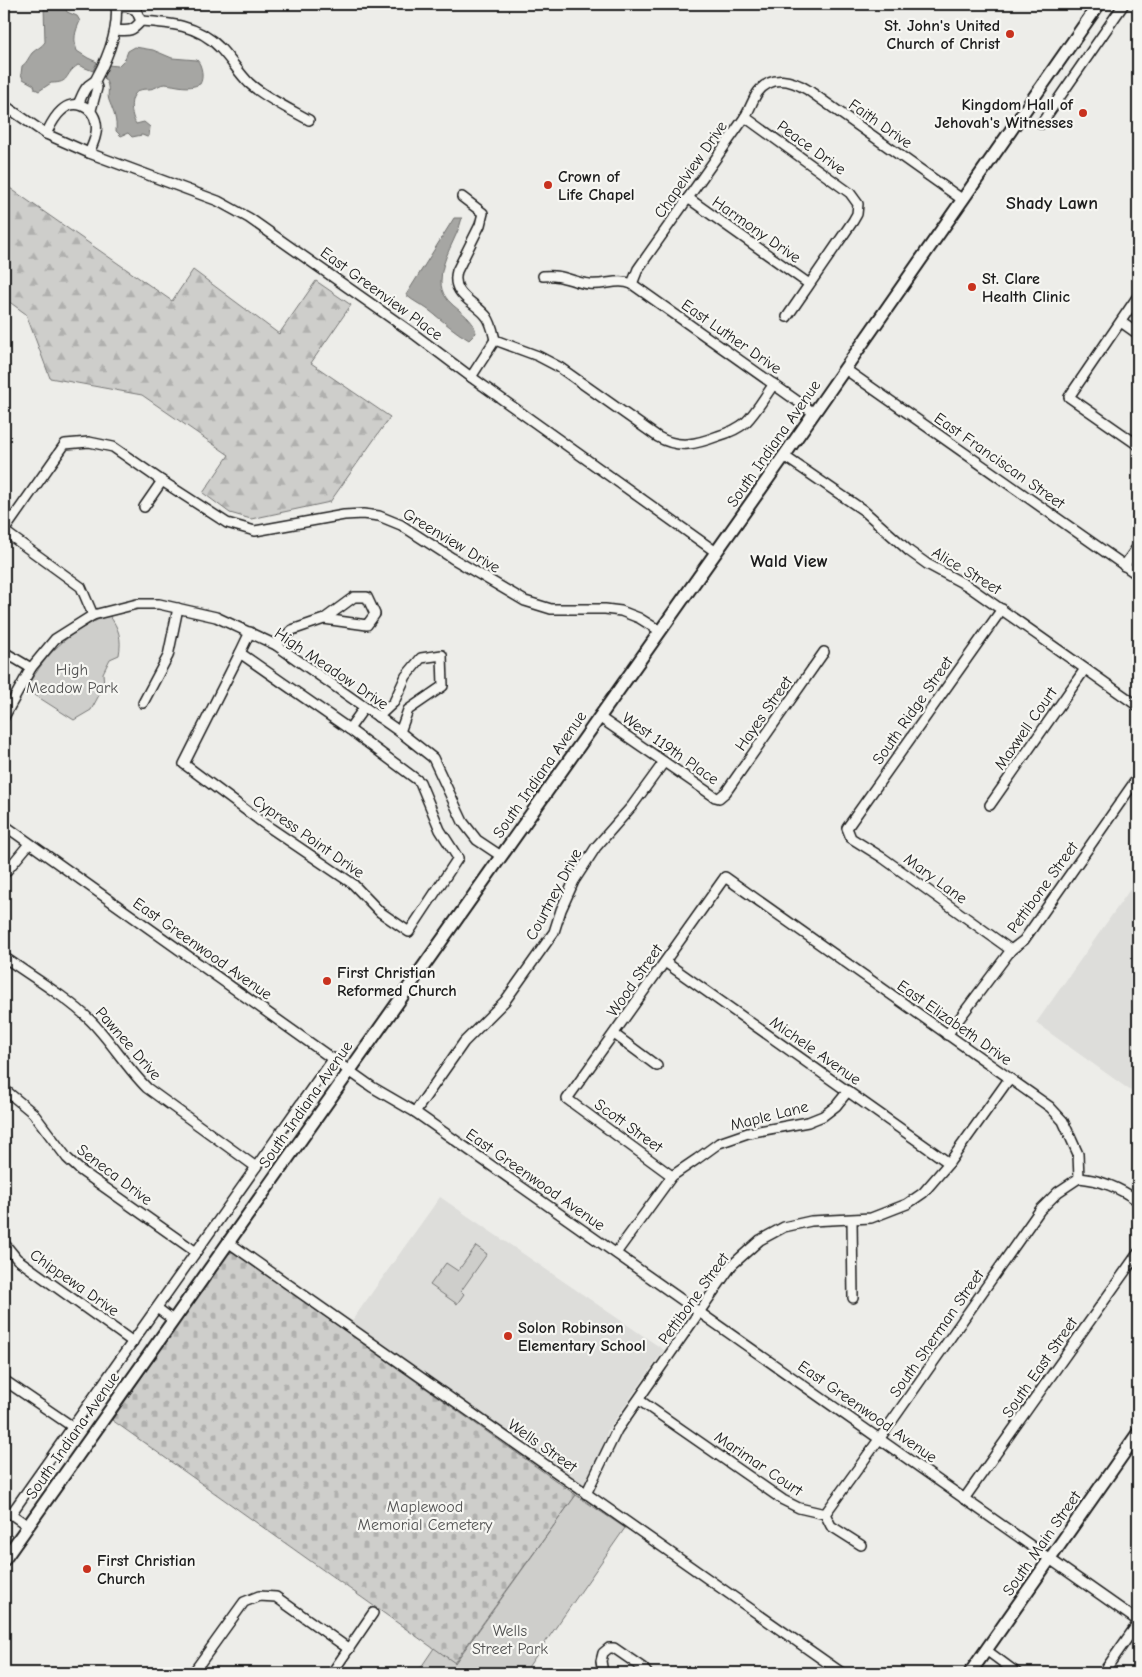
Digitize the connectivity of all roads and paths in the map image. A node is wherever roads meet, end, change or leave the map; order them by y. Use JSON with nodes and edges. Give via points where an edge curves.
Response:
{"nodes":[{"id":1,"x":1099,"y":4,"type":"edge"},
{"id":2,"x":1124,"y":4,"type":"edge"},
{"id":3,"x":117,"y":5,"type":"edge"},
{"id":4,"x":141,"y":21,"type":"junction"},
{"id":5,"x":115,"y":30,"type":"junction"},
{"id":6,"x":778,"y":80,"type":"joint"},
{"id":7,"x":94,"y":82,"type":"junction"},
{"id":8,"x":78,"y":104,"type":"junction"},
{"id":9,"x":4,"y":105,"type":"edge"},
{"id":10,"x":91,"y":110,"type":"junction"},
{"id":11,"x":745,"y":117,"type":"junction"},
{"id":12,"x":308,"y":120,"type":"dead end"},
{"id":13,"x":1041,"y":124,"type":"dead end"},
{"id":14,"x":46,"y":134,"type":"junction"},
{"id":15,"x":89,"y":153,"type":"junction"},
{"id":16,"x":462,"y":197,"type":"dead end"},
{"id":17,"x":688,"y":198,"type":"junction"},
{"id":18,"x":963,"y":200,"type":"junction"},
{"id":19,"x":542,"y":276,"type":"dead end"},
{"id":20,"x":632,"y":284,"type":"junction"},
{"id":21,"x":809,"y":284,"type":"junction"},
{"id":22,"x":1138,"y":296,"type":"edge"},
{"id":23,"x":787,"y":317,"type":"dead end"},
{"id":24,"x":1121,"y":322,"type":"junction"},
{"id":25,"x":1138,"y":334,"type":"edge"},
{"id":26,"x":495,"y":340,"type":"junction"},
{"id":27,"x":845,"y":369,"type":"junction"},
{"id":28,"x":471,"y":377,"type":"junction"},
{"id":29,"x":774,"y":384,"type":"junction"},
{"id":30,"x":814,"y":413,"type":"junction"},
{"id":31,"x":1138,"y":445,"type":"edge"},
{"id":32,"x":784,"y":456,"type":"junction"},
{"id":33,"x":162,"y":481,"type":"junction"},
{"id":34,"x":144,"y":507,"type":"dead end"},
{"id":35,"x":4,"y":531,"type":"edge"},
{"id":36,"x":1138,"y":546,"type":"edge"},
{"id":37,"x":716,"y":552,"type":"junction"},
{"id":38,"x":1124,"y":566,"type":"junction"},
{"id":39,"x":1138,"y":575,"type":"edge"},
{"id":40,"x":178,"y":608,"type":"junction"},
{"id":41,"x":1002,"y":609,"type":"junction"},
{"id":42,"x":93,"y":615,"type":"junction"},
{"id":43,"x":324,"y":619,"type":"junction"},
{"id":44,"x":660,"y":631,"type":"junction"},
{"id":45,"x":250,"y":632,"type":"junction"},
{"id":46,"x":276,"y":645,"type":"junction"},
{"id":47,"x":4,"y":652,"type":"edge"},
{"id":48,"x":824,"y":652,"type":"dead end"},
{"id":49,"x":240,"y":653,"type":"junction"},
{"id":50,"x":31,"y":668,"type":"junction"},
{"id":51,"x":1085,"y":669,"type":"junction"},
{"id":52,"x":143,"y":703,"type":"dead end"},
{"id":53,"x":1138,"y":706,"type":"edge"},
{"id":54,"x":364,"y":708,"type":"junction"},
{"id":55,"x":4,"y":717,"type":"edge"},
{"id":56,"x":378,"y":717,"type":"junction"},
{"id":57,"x":599,"y":717,"type":"junction"},
{"id":58,"x":349,"y":729,"type":"junction"},
{"id":59,"x":400,"y":732,"type":"junction"},
{"id":60,"x":664,"y":762,"type":"junction"},
{"id":61,"x":1138,"y":777,"type":"edge"},
{"id":62,"x":726,"y":792,"type":"joint"},
{"id":63,"x":990,"y":805,"type":"dead end"},
{"id":64,"x":4,"y":825,"type":"edge"},
{"id":65,"x":847,"y":828,"type":"joint"},
{"id":66,"x":29,"y":844,"type":"junction"},
{"id":67,"x":502,"y":856,"type":"junction"},
{"id":68,"x":4,"y":874,"type":"edge"},
{"id":69,"x":725,"y":878,"type":"joint"},
{"id":70,"x":1011,"y":950,"type":"junction"},
{"id":71,"x":4,"y":957,"type":"edge"},
{"id":72,"x":665,"y":962,"type":"junction"},
{"id":73,"x":614,"y":1034,"type":"junction"},
{"id":74,"x":947,"y":1035,"type":"junction"},
{"id":75,"x":333,"y":1058,"type":"junction"},
{"id":76,"x":657,"y":1066,"type":"dead end"},
{"id":77,"x":349,"y":1070,"type":"junction"},
{"id":78,"x":1009,"y":1079,"type":"junction"},
{"id":79,"x":4,"y":1089,"type":"edge"},
{"id":80,"x":848,"y":1090,"type":"junction"},
{"id":81,"x":567,"y":1099,"type":"joint"},
{"id":82,"x":415,"y":1112,"type":"junction"},
{"id":83,"x":949,"y":1163,"type":"junction"},
{"id":84,"x":256,"y":1167,"type":"junction"},
{"id":85,"x":672,"y":1176,"type":"junction"},
{"id":86,"x":1079,"y":1178,"type":"junction"},
{"id":87,"x":1138,"y":1201,"type":"edge"},
{"id":88,"x":852,"y":1220,"type":"junction"},
{"id":89,"x":228,"y":1242,"type":"junction"},
{"id":90,"x":4,"y":1243,"type":"edge"},
{"id":91,"x":196,"y":1252,"type":"junction"},
{"id":92,"x":616,"y":1253,"type":"junction"},
{"id":93,"x":1138,"y":1253,"type":"edge"},
{"id":94,"x":853,"y":1298,"type":"dead end"},
{"id":95,"x":157,"y":1308,"type":"junction"},
{"id":96,"x":700,"y":1311,"type":"junction"},
{"id":97,"x":173,"y":1320,"type":"junction"},
{"id":98,"x":133,"y":1342,"type":"junction"},
{"id":99,"x":4,"y":1380,"type":"edge"},
{"id":100,"x":639,"y":1400,"type":"junction"},
{"id":101,"x":73,"y":1426,"type":"junction"},
{"id":102,"x":1138,"y":1433,"type":"edge"},
{"id":103,"x":880,"y":1438,"type":"junction"},
{"id":104,"x":586,"y":1494,"type":"junction"},
{"id":105,"x":964,"y":1499,"type":"junction"},
{"id":106,"x":7,"y":1512,"type":"edge"},
{"id":107,"x":825,"y":1514,"type":"junction"},
{"id":108,"x":28,"y":1526,"type":"junction"},
{"id":109,"x":861,"y":1545,"type":"dead end"},
{"id":110,"x":1050,"y":1559,"type":"junction"},
{"id":111,"x":4,"y":1560,"type":"edge"},
{"id":112,"x":374,"y":1613,"type":"dead end"},
{"id":113,"x":1138,"y":1622,"type":"edge"},
{"id":114,"x":349,"y":1649,"type":"junction"},
{"id":115,"x":986,"y":1650,"type":"junction"},
{"id":116,"x":193,"y":1673,"type":"edge"},
{"id":117,"x":332,"y":1673,"type":"edge"},
{"id":118,"x":603,"y":1673,"type":"edge"},
{"id":119,"x":647,"y":1673,"type":"edge"},
{"id":120,"x":842,"y":1673,"type":"edge"},
{"id":121,"x":970,"y":1673,"type":"edge"},
{"id":122,"x":1017,"y":1673,"type":"edge"},
{"id":123,"x":1103,"y":1673,"type":"edge"}],
"edges":[{"from":1,"to":18,"type":"main road","name":"South Indiana Avenue"},
{"from":2,"to":13,"type":"street"},
{"from":3,"to":4,"type":"street","via":[[136,10]]},
{"from":3,"to":5,"type":"street"},
{"from":4,"to":5,"type":"street","via":[[129,31]]},
{"from":4,"to":12,"type":"street","via":[[192,28],[206,36],[251,84]]},
{"from":5,"to":7,"type":"street"},
{"from":6,"to":11,"type":"street","name":"Chapelview Drive","via":[[764,85]]},
{"from":6,"to":18,"type":"street","name":"Faith Drive","via":[[790,81],[808,90]]},
{"from":7,"to":8,"type":"street","via":[[84,90]]},
{"from":7,"to":10,"type":"street","via":[[97,88]]},
{"from":8,"to":10,"type":"street"},
{"from":8,"to":14,"type":"street","via":[[62,109]]},
{"from":9,"to":14,"type":"street","name":"East Greenview Place"},
{"from":10,"to":15,"type":"street","via":[[96,123]]},
{"from":11,"to":17,"type":"street","name":"Chapelview Drive"},
{"from":11,"to":21,"type":"street","name":"Peace Drive","via":[[850,193],[858,204],[854,221]]},
{"from":14,"to":15,"type":"street","name":"East Greenview Place"},
{"from":15,"to":28,"type":"street","name":"East Greenview Place","via":[[218,201],[249,218]]},
{"from":16,"to":26,"type":"street","via":[[483,213],[457,271],[457,286],[488,318]]},
{"from":17,"to":20,"type":"street","name":"Chapelview Drive","via":[[638,269]]},
{"from":17,"to":21,"type":"street","name":"Harmony Drive"},
{"from":18,"to":27,"type":"main road","name":"South Indiana Avenue"},
{"from":19,"to":20,"type":"street","via":[[563,276],[588,284],[623,281]]},
{"from":20,"to":29,"type":"street","name":"East Luther Drive"},
{"from":21,"to":23,"type":"street"},
{"from":22,"to":24,"type":"street"},
{"from":24,"to":25,"type":"street"},
{"from":24,"to":31,"type":"street","via":[[1069,397]]},
{"from":26,"to":28,"type":"street"},
{"from":26,"to":29,"type":"street","via":[[550,362],[658,437],[676,444],[698,443],[735,429],[752,415]]},
{"from":27,"to":30,"type":"main road","name":"South Indiana Avenue"},
{"from":27,"to":38,"type":"street","name":"East Franciscan Street"},
{"from":28,"to":37,"type":"street","name":"East Greenview Place"},
{"from":29,"to":30,"type":"street","name":"East Luther Drive"},
{"from":30,"to":32,"type":"main road","name":"South Indiana Avenue"},
{"from":32,"to":37,"type":"main road","name":"South Indiana Avenue"},
{"from":32,"to":41,"type":"street","name":"Alice Street","via":[[872,518],[909,551]]},
{"from":33,"to":34,"type":"street"},
{"from":33,"to":35,"type":"street","name":"Greenview Drive","via":[[113,447],[89,442],[65,444]]},
{"from":33,"to":44,"type":"street","name":"Greenview Drive","via":[[228,523],[256,531],[344,515],[379,516],[401,525],[525,602],[551,609],[621,611]]},
{"from":35,"to":42,"type":"street","via":[[81,586]]},
{"from":36,"to":38,"type":"street"},
{"from":37,"to":44,"type":"main road","name":"South Indiana Avenue"},
{"from":38,"to":39,"type":"street","name":"East Franciscan Street"},
{"from":40,"to":42,"type":"street","name":"High Meadow Drive","via":[[137,604]]},
{"from":40,"to":45,"type":"street","name":"High Meadow Drive","via":[[216,617]]},
{"from":40,"to":52,"type":"street","via":[[168,656]]},
{"from":41,"to":51,"type":"street","name":"Alice Street"},
{"from":41,"to":65,"type":"street","name":"South Ridge Street"},
{"from":42,"to":50,"type":"street","name":"High Meadow Drive","via":[[55,638]]},
{"from":43,"to":43,"type":"street","via":[[354,596],[367,597],[375,614],[367,624]]},
{"from":43,"to":46,"type":"street","via":[[292,630]]},
{"from":44,"to":57,"type":"main road","name":"South Indiana Avenue"},
{"from":45,"to":46,"type":"street","name":"High Meadow Drive"},
{"from":45,"to":49,"type":"street"},
{"from":46,"to":54,"type":"street","name":"High Meadow Drive"},
{"from":47,"to":50,"type":"street"},
{"from":48,"to":62,"type":"street","name":"Hayes Street"},
{"from":49,"to":58,"type":"street","name":"Cypress Point Drive"},
{"from":49,"to":58,"type":"street","name":"Cypress Point Drive","via":[[184,764],[353,884],[380,912],[409,932],[458,858],[440,830],[420,782]]},
{"from":50,"to":55,"type":"street","name":"High Meadow Drive"},
{"from":51,"to":53,"type":"street","name":"Alice Street"},
{"from":51,"to":63,"type":"street","name":"Maxwell Court"},
{"from":54,"to":56,"type":"street","name":"High Meadow Drive"},
{"from":54,"to":58,"type":"street"},
{"from":56,"to":59,"type":"street","name":"High Meadow Drive"},
{"from":56,"to":59,"type":"street","via":[[394,702],[406,676],[421,658],[442,654],[443,686],[408,710]]},
{"from":57,"to":60,"type":"street","name":"West 119th Place"},
{"from":57,"to":67,"type":"main road","name":"South Indiana Avenue"},
{"from":59,"to":67,"type":"street","name":"High Meadow Drive","via":[[433,758],[463,822],[477,840]]},
{"from":60,"to":62,"type":"street","name":"West 119th Place","via":[[715,797],[719,798]]},
{"from":60,"to":82,"type":"street","name":"Courtney Drive","via":[[596,847],[574,881],[554,932],[505,1001],[464,1042]]},
{"from":61,"to":70,"type":"street","name":"Pettibone Street","via":[[1024,940]]},
{"from":64,"to":66,"type":"street","name":"East Greenwood Avenue"},
{"from":65,"to":70,"type":"street","name":"Mary Lane","via":[[851,838]]},
{"from":66,"to":68,"type":"street"},
{"from":66,"to":75,"type":"street","name":"East Greenwood Avenue"},
{"from":67,"to":77,"type":"main road","name":"South Indiana Avenue"},
{"from":69,"to":72,"type":"street","name":"Wood Street"},
{"from":69,"to":74,"type":"street","name":"East Elizabeth Drive"},
{"from":70,"to":74,"type":"street","name":"Pettibone Street"},
{"from":71,"to":84,"type":"street","name":"Pawnee Drive","via":[[80,1010],[147,1088]]},
{"from":72,"to":73,"type":"street","name":"Wood Street"},
{"from":72,"to":80,"type":"street","name":"Michele Avenue"},
{"from":73,"to":76,"type":"street"},
{"from":73,"to":81,"type":"street","name":"Wood Street"},
{"from":74,"to":78,"type":"street","name":"East Elizabeth Drive"},
{"from":75,"to":77,"type":"street","name":"East Greenwood Avenue"},
{"from":75,"to":84,"type":"street"},
{"from":77,"to":82,"type":"street","name":"East Greenwood Avenue"},
{"from":77,"to":89,"type":"main road","name":"South Indiana Avenue"},
{"from":78,"to":83,"type":"street","name":"Pettibone Street"},
{"from":78,"to":86,"type":"street","name":"East Elizabeth Drive","via":[[1050,1107],[1064,1121],[1078,1154]]},
{"from":79,"to":91,"type":"street","name":"Seneca Drive","via":[[32,1113],[80,1170]]},
{"from":80,"to":83,"type":"street","name":"Michele Avenue"},
{"from":80,"to":85,"type":"street","name":"Maple Lane","via":[[824,1116],[719,1143]]},
{"from":81,"to":85,"type":"street","name":"Scott Street"},
{"from":82,"to":92,"type":"street","name":"East Greenwood Avenue"},
{"from":83,"to":88,"type":"street","name":"Pettibone Street","via":[[923,1193],[907,1204],[872,1218]]},
{"from":84,"to":91,"type":"street"},
{"from":85,"to":92,"type":"street","name":"Maple Lane"},
{"from":86,"to":87,"type":"street","via":[[1114,1186]]},
{"from":86,"to":103,"type":"street","name":"South Sherman Street","via":[[1040,1210]]},
{"from":88,"to":94,"type":"street"},
{"from":88,"to":96,"type":"street","name":"Pettibone Street","via":[[811,1221],[784,1228],[760,1240],[732,1265]]},
{"from":89,"to":97,"type":"main road","name":"South Indiana Avenue"},
{"from":89,"to":104,"type":"street","name":"Wells Street"},
{"from":90,"to":98,"type":"street","name":"Chippewa Drive","via":[[17,1259]]},
{"from":91,"to":95,"type":"street"},
{"from":92,"to":96,"type":"street","name":"East Greenwood Avenue"},
{"from":93,"to":105,"type":"street","name":"South East Street"},
{"from":95,"to":97,"type":"street"},
{"from":95,"to":98,"type":"street"},
{"from":96,"to":100,"type":"street","name":"Pettibone Street"},
{"from":96,"to":103,"type":"street","name":"East Greenwood Avenue"},
{"from":97,"to":108,"type":"main road","name":"South Indiana Avenue"},
{"from":98,"to":101,"type":"street"},
{"from":99,"to":101,"type":"street"},
{"from":100,"to":104,"type":"street","name":"Pettibone Street","via":[[617,1430]]},
{"from":100,"to":107,"type":"street","name":"Marimar Court","via":[[783,1500],[799,1508]]},
{"from":101,"to":106,"type":"street"},
{"from":102,"to":110,"type":"main road","name":"South Main Street"},
{"from":103,"to":105,"type":"street","name":"East Greenwood Avenue"},
{"from":103,"to":107,"type":"street","name":"South Sherman Street"},
{"from":104,"to":120,"type":"street","name":"Wells Street"},
{"from":105,"to":110,"type":"street","name":"East Greenwood Avenue"},
{"from":106,"to":108,"type":"street"},
{"from":107,"to":109,"type":"street","via":[[831,1526]]},
{"from":108,"to":111,"type":"main road","name":"South Indiana Avenue"},
{"from":110,"to":113,"type":"street","name":"East Greenwood Avenue"},
{"from":110,"to":115,"type":"main road","name":"South Main Street"},
{"from":112,"to":114,"type":"street"},
{"from":113,"to":123,"type":"street"},
{"from":114,"to":116,"type":"street","via":[[276,1597],[259,1596],[244,1602]]},
{"from":114,"to":117,"type":"street"},
{"from":115,"to":121,"type":"main road","name":"South Main Street"},
{"from":115,"to":122,"type":"street"},
{"from":118,"to":119,"type":"street","via":[[603,1653],[614,1648]]}]}
